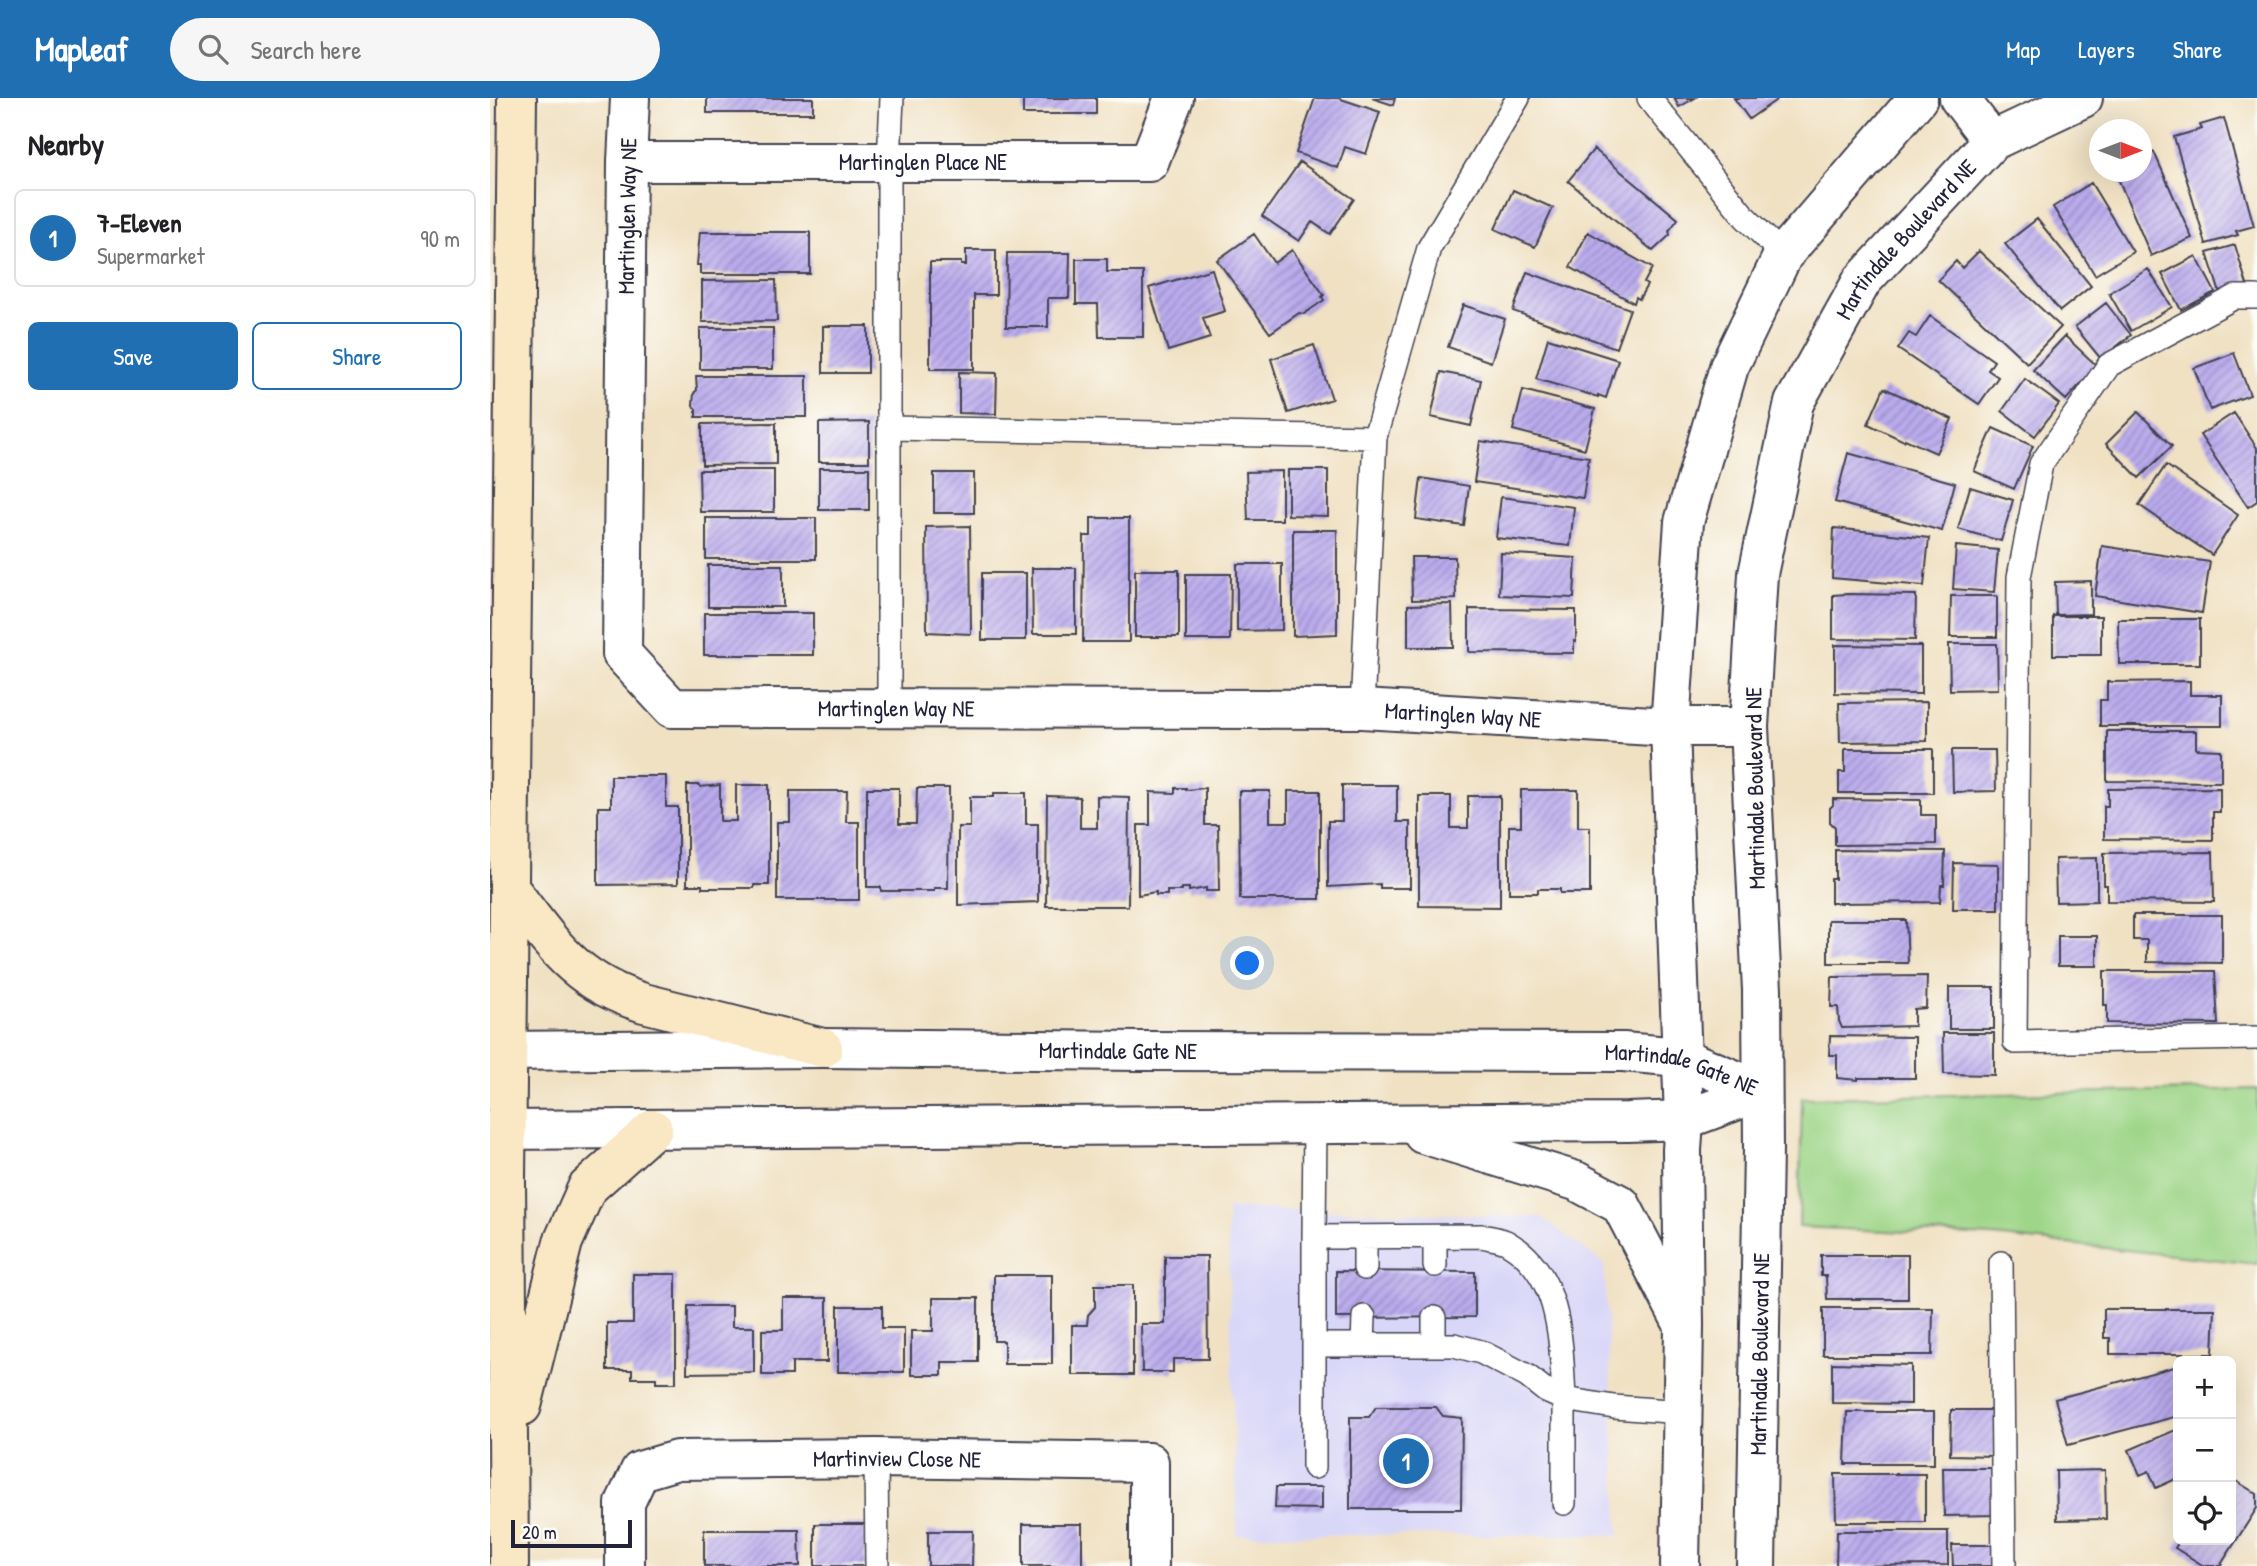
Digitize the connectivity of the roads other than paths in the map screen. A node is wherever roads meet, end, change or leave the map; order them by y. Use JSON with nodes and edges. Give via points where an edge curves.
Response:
{"nodes":[{"id":1,"x":517,"y":98,"type":"edge"},
{"id":2,"x":630,"y":98,"type":"edge"},
{"id":3,"x":892,"y":98,"type":"edge"},
{"id":4,"x":1174,"y":98,"type":"edge"},
{"id":5,"x":1518,"y":98,"type":"edge"},
{"id":6,"x":1649,"y":98,"type":"edge"},
{"id":7,"x":1918,"y":98,"type":"edge"},
{"id":8,"x":1959,"y":98,"type":"edge"},
{"id":9,"x":2083,"y":98,"type":"edge"},
{"id":10,"x":1992,"y":141,"type":"junction"},
{"id":11,"x":627,"y":162,"type":"junction"},
{"id":12,"x":889,"y":162,"type":"junction"},
{"id":13,"x":1783,"y":255,"type":"junction"},
{"id":14,"x":2257,"y":297,"type":"edge"},
{"id":15,"x":889,"y":428,"type":"junction"},
{"id":16,"x":1375,"y":437,"type":"junction"},
{"id":17,"x":889,"y":708,"type":"junction"},
{"id":18,"x":1362,"y":709,"type":"junction"},
{"id":19,"x":1670,"y":727,"type":"junction"},
{"id":20,"x":1749,"y":727,"type":"junction"},
{"id":21,"x":509,"y":888,"type":"junction"},
{"id":22,"x":2257,"y":1038,"type":"edge"},
{"id":23,"x":823,"y":1048,"type":"junction"},
{"id":24,"x":499,"y":1051,"type":"edge"},
{"id":25,"x":1681,"y":1057,"type":"junction"},
{"id":26,"x":1762,"y":1091,"type":"junction"},
{"id":27,"x":1684,"y":1120,"type":"junction"},
{"id":28,"x":1384,"y":1122,"type":"junction"},
{"id":29,"x":1315,"y":1123,"type":"junction"},
{"id":30,"x":653,"y":1129,"type":"junction"},
{"id":31,"x":498,"y":1130,"type":"edge"},
{"id":32,"x":1314,"y":1237,"type":"junction"},
{"id":33,"x":1365,"y":1237,"type":"junction"},
{"id":34,"x":1435,"y":1237,"type":"junction"},
{"id":35,"x":2001,"y":1263,"type":"dead end"},
{"id":36,"x":1435,"y":1265,"type":"dead end"},
{"id":37,"x":1365,"y":1268,"type":"dead end"},
{"id":38,"x":1364,"y":1317,"type":"dead end"},
{"id":39,"x":1434,"y":1318,"type":"dead end"},
{"id":40,"x":1684,"y":1326,"type":"junction"},
{"id":41,"x":1314,"y":1345,"type":"junction"},
{"id":42,"x":1363,"y":1345,"type":"junction"},
{"id":43,"x":1434,"y":1345,"type":"junction"},
{"id":44,"x":1564,"y":1399,"type":"junction"},
{"id":45,"x":1682,"y":1412,"type":"junction"},
{"id":46,"x":509,"y":1456,"type":"junction"},
{"id":47,"x":876,"y":1458,"type":"junction"},
{"id":48,"x":1314,"y":1467,"type":"dead end"},
{"id":49,"x":1564,"y":1503,"type":"dead end"},
{"id":50,"x":509,"y":1566,"type":"edge"},
{"id":51,"x":625,"y":1566,"type":"edge"},
{"id":52,"x":877,"y":1566,"type":"edge"},
{"id":53,"x":1150,"y":1566,"type":"edge"},
{"id":54,"x":1680,"y":1566,"type":"edge"},
{"id":55,"x":1756,"y":1566,"type":"edge"},
{"id":56,"x":2004,"y":1566,"type":"edge"}],
"edges":[{"from":1,"to":21,"type":"main road"},
{"from":2,"to":11,"type":"street","name":"Martinglen Way NE"},
{"from":3,"to":12,"type":"lane"},
{"from":4,"to":12,"type":"street","name":"Martinglen Place NE","via":[[1149,162]]},
{"from":5,"to":16,"type":"lane","via":[[1429,248]]},
{"from":6,"to":13,"type":"lane","via":[[1745,217]]},
{"from":7,"to":13,"type":"street"},
{"from":8,"to":10,"type":"street"},
{"from":9,"to":10,"type":"street","name":"Martindale Boulevard NE"},
{"from":10,"to":20,"type":"street","name":"Martindale Boulevard NE","via":[[1861,281],[1794,403],[1758,574]]},
{"from":11,"to":12,"type":"street","name":"Martinglen Place NE"},
{"from":11,"to":17,"type":"street","name":"Martinglen Way NE","via":[[622,654],[672,708]]},
{"from":12,"to":15,"type":"lane"},
{"from":13,"to":19,"type":"street","via":[[1729,367],[1684,522]]},
{"from":14,"to":22,"type":"lane","via":[[2235,297],[2109,365],[2041,464],[2018,577],[2015,1042]]},
{"from":15,"to":16,"type":"lane"},
{"from":15,"to":17,"type":"lane"},
{"from":16,"to":18,"type":"lane"},
{"from":17,"to":18,"type":"street","name":"Martinglen Way NE"},
{"from":18,"to":19,"type":"street","name":"Martinglen Way NE"},
{"from":19,"to":20,"type":"street","name":"Martinglen Way NE"},
{"from":19,"to":25,"type":"street"},
{"from":20,"to":26,"type":"street","name":"Martindale Boulevard NE","via":[[1762,990]]},
{"from":21,"to":23,"type":"main road","via":[[564,959],[589,979],[643,1003]]},
{"from":21,"to":24,"type":"main road"},
{"from":23,"to":24,"type":"street","name":"Martindale Gate NE"},
{"from":23,"to":25,"type":"street","name":"Martindale Gate NE","via":[[1609,1052]]},
{"from":24,"to":31,"type":"main road"},
{"from":25,"to":26,"type":"street","name":"Martindale Gate NE"},
{"from":25,"to":27,"type":"street"},
{"from":26,"to":27,"type":"street","name":"Martindale Gate NE"},
{"from":26,"to":55,"type":"street","name":"Martindale Boulevard NE"},
{"from":27,"to":28,"type":"street","name":"Martindale Gate NE"},
{"from":27,"to":40,"type":"street"},
{"from":28,"to":29,"type":"street","name":"Martindale Gate NE"},
{"from":28,"to":40,"type":"street","via":[[1576,1181],[1621,1205]]},
{"from":29,"to":30,"type":"street","name":"Martindale Gate NE"},
{"from":29,"to":32,"type":"lane"},
{"from":30,"to":31,"type":"street","name":"Martindale Gate NE"},
{"from":30,"to":46,"type":"main road","via":[[587,1188],[563,1242]]},
{"from":31,"to":46,"type":"main road"},
{"from":32,"to":33,"type":"lane"},
{"from":32,"to":41,"type":"lane"},
{"from":33,"to":34,"type":"lane"},
{"from":33,"to":37,"type":"lane"},
{"from":34,"to":36,"type":"lane"},
{"from":34,"to":44,"type":"lane","via":[[1482,1236],[1507,1242],[1526,1257],[1544,1280],[1555,1306]]},
{"from":35,"to":56,"type":"lane"},
{"from":38,"to":42,"type":"lane"},
{"from":39,"to":43,"type":"lane"},
{"from":40,"to":45,"type":"street"},
{"from":41,"to":42,"type":"lane"},
{"from":41,"to":48,"type":"lane"},
{"from":42,"to":43,"type":"lane"},
{"from":43,"to":44,"type":"lane","via":[[1481,1352]]},
{"from":44,"to":45,"type":"lane"},
{"from":44,"to":49,"type":"lane"},
{"from":45,"to":54,"type":"street"},
{"from":46,"to":50,"type":"main road"},
{"from":47,"to":51,"type":"street","name":"Martinview Close NE","via":[[677,1460],[639,1471],[625,1503]]},
{"from":47,"to":52,"type":"lane"},
{"from":47,"to":53,"type":"street","name":"Martinview Close NE","via":[[1149,1462]]}]}
